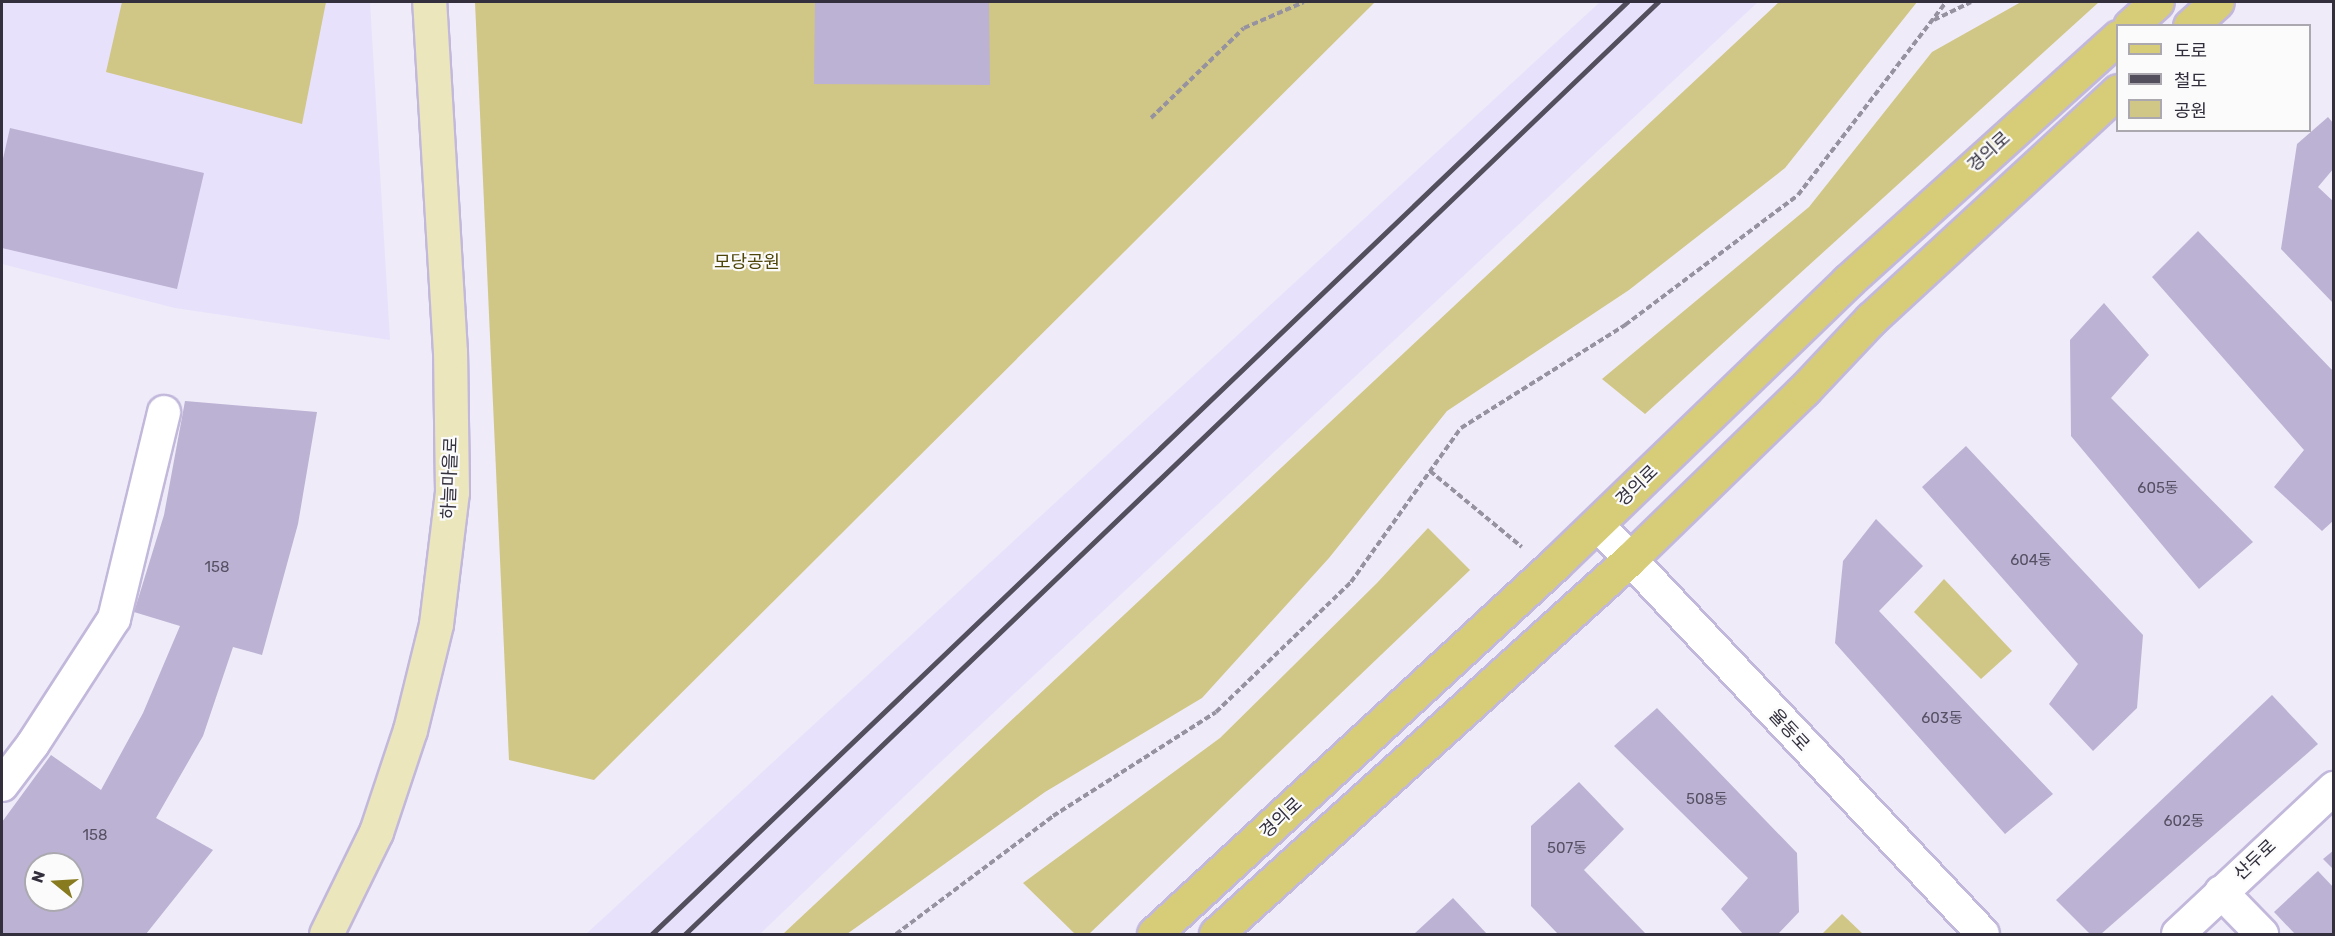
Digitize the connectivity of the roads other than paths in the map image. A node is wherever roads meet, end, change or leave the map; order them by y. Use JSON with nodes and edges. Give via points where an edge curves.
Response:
{"nodes":[{"id":1,"x":429,"y":2,"type":"edge"},
{"id":2,"x":2157,"y":2,"type":"edge"},
{"id":3,"x":2217,"y":2,"type":"edge"},
{"id":4,"x":2132,"y":24,"type":"edge"},
{"id":5,"x":2192,"y":24,"type":"edge"},
{"id":6,"x":2116,"y":39,"type":"edge"},
{"id":7,"x":2116,"y":93,"type":"edge"},
{"id":8,"x":164,"y":412,"type":"dead end"},
{"id":9,"x":1597,"y":524,"type":"junction"},
{"id":10,"x":1629,"y":560,"type":"junction"},
{"id":11,"x":2,"y":785,"type":"edge"},
{"id":12,"x":2334,"y":788,"type":"edge"},
{"id":13,"x":2221,"y":892,"type":"junction"},
{"id":14,"x":326,"y":934,"type":"edge"},
{"id":15,"x":1154,"y":934,"type":"edge"},
{"id":16,"x":1216,"y":934,"type":"edge"},
{"id":17,"x":1983,"y":934,"type":"edge"},
{"id":18,"x":2178,"y":934,"type":"edge"},
{"id":19,"x":2262,"y":934,"type":"edge"}],
"edges":[{"from":1,"to":14,"type":"main road","name":"하늘마을로","via":[[450,352],[452,492],[436,624],[410,730],[376,832]]},
{"from":2,"to":4,"type":"main road"},
{"from":3,"to":5,"type":"main road"},
{"from":6,"to":9,"type":"main road","name":"경의로","via":[[1848,280]]},
{"from":7,"to":10,"type":"main road","via":[[1871,319],[1804,390]]},
{"from":8,"to":11,"type":"street","via":[[114,619]]},
{"from":9,"to":10,"type":"street","name":"율동로"},
{"from":9,"to":15,"type":"main road","name":"경의로"},
{"from":10,"to":16,"type":"main road"},
{"from":10,"to":17,"type":"street","name":"율동로"},
{"from":12,"to":13,"type":"street","name":"산두로"},
{"from":13,"to":18,"type":"street","name":"산두로"},
{"from":13,"to":19,"type":"street"}]}
